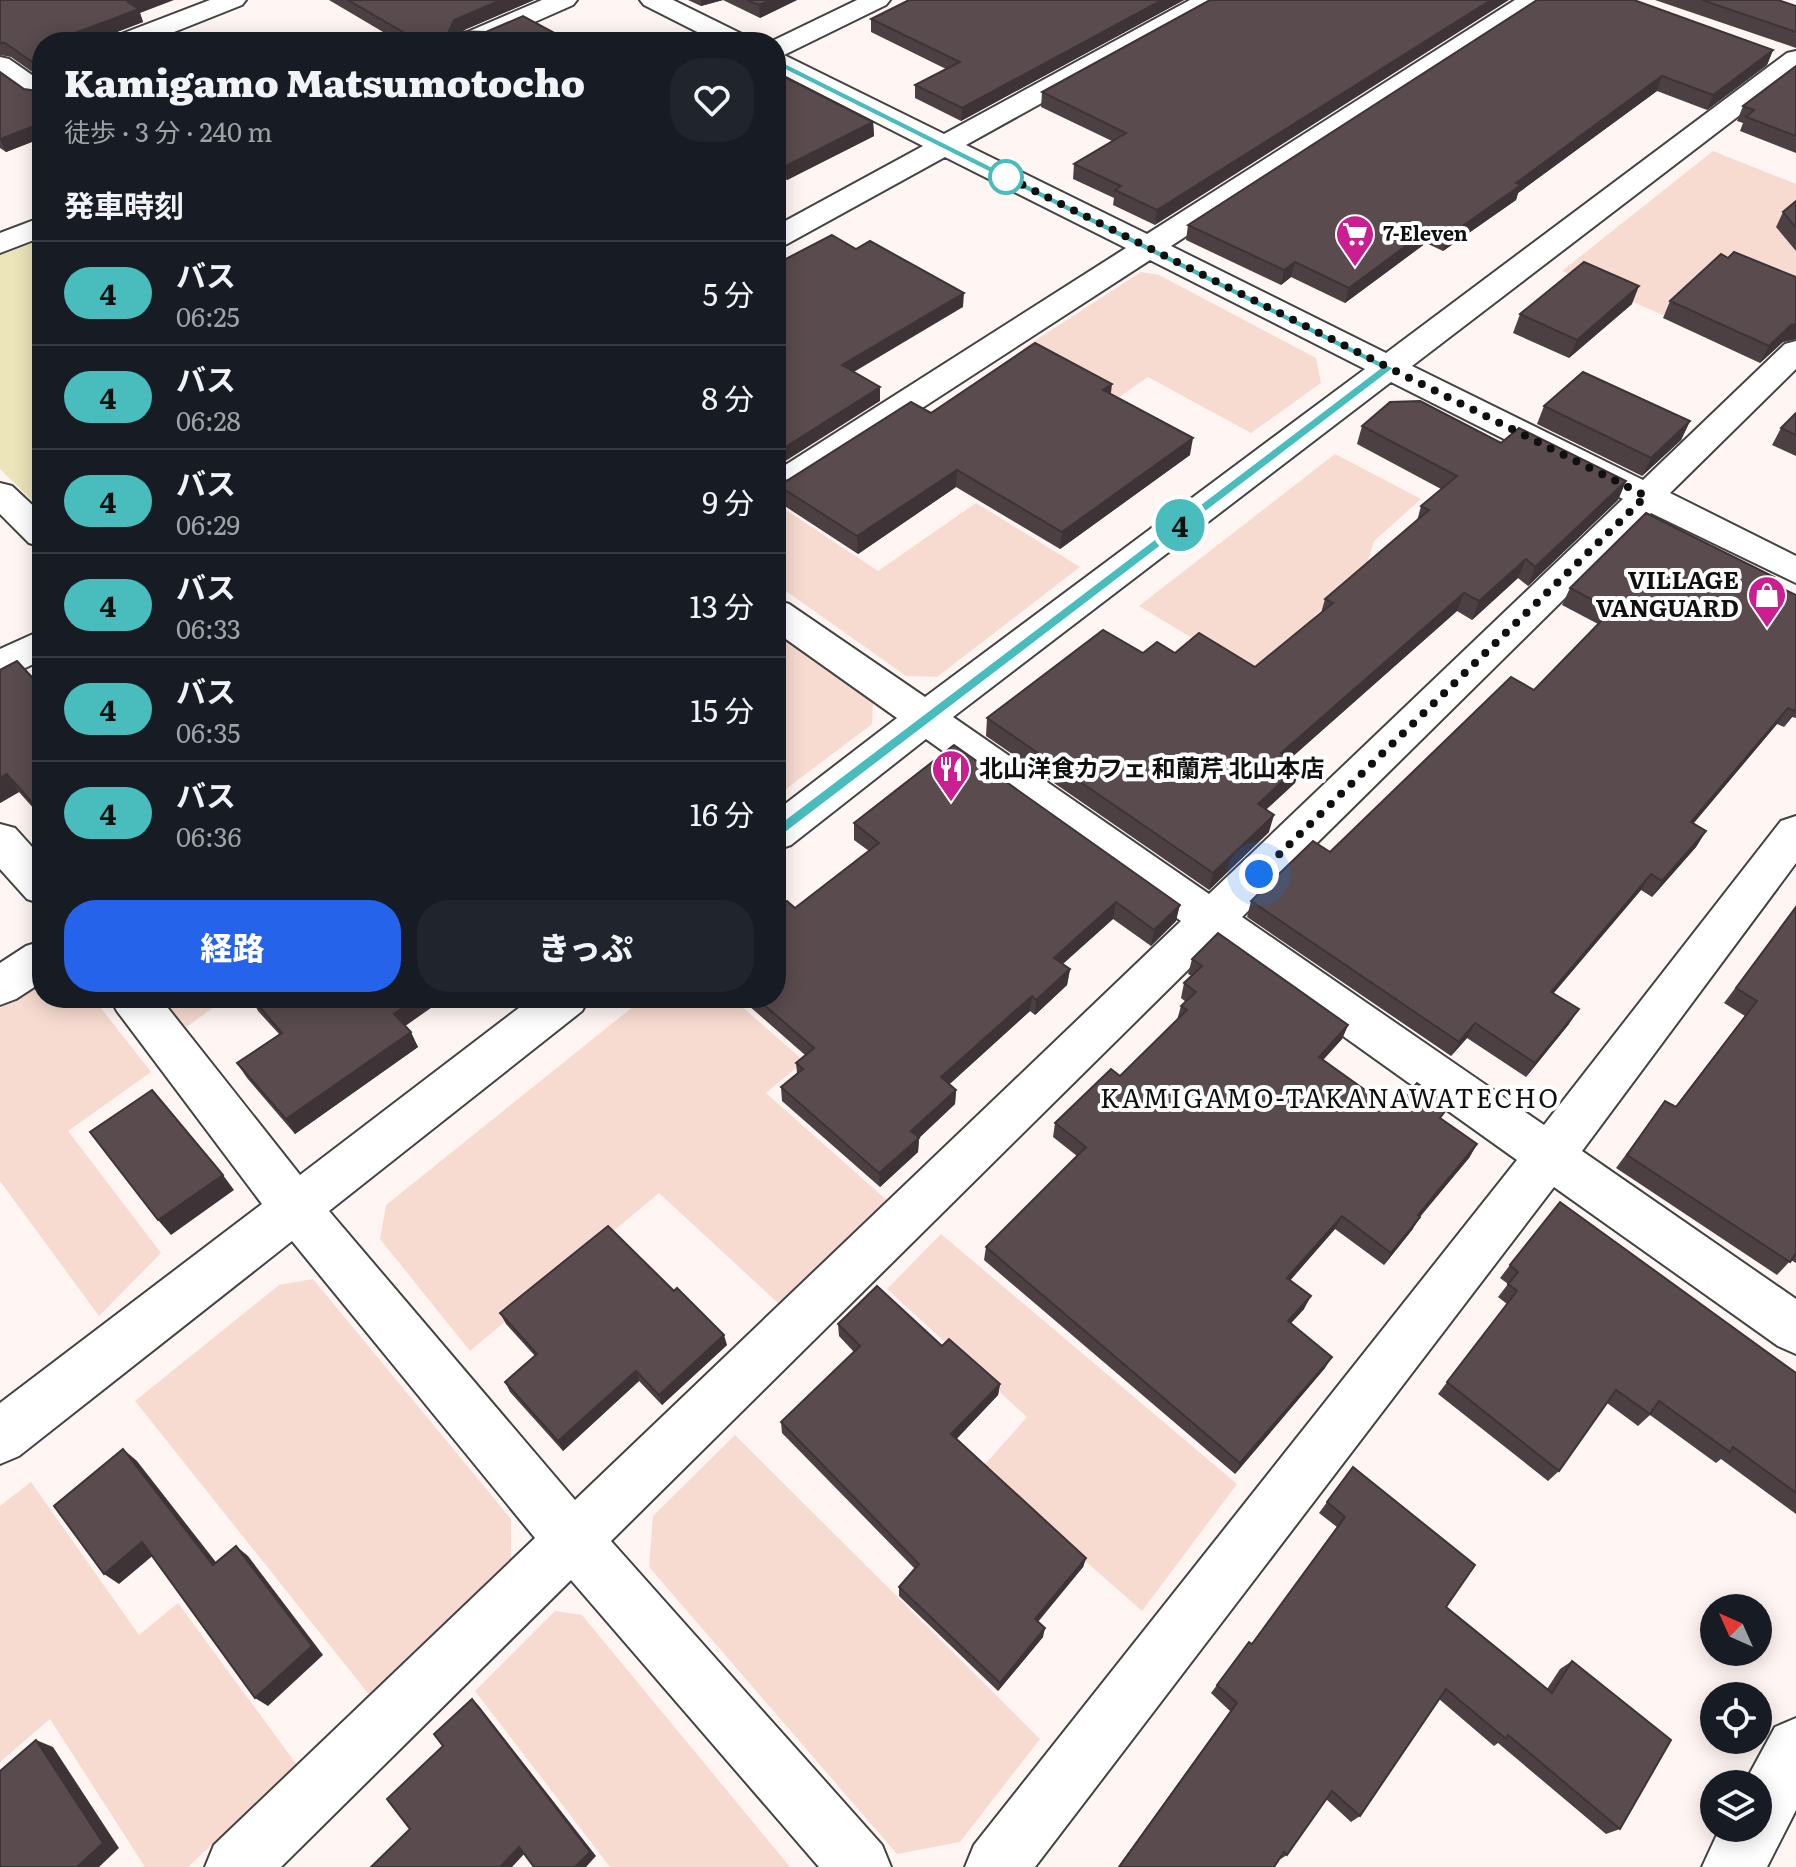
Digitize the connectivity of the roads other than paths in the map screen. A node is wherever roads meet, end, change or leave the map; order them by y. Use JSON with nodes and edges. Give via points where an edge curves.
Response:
{"nodes":[{"id":1,"x":233,"y":0,"type":"edge"},
{"id":2,"x":564,"y":0,"type":"edge"},
{"id":3,"x":653,"y":0,"type":"edge"},
{"id":4,"x":877,"y":0,"type":"edge"},
{"id":5,"x":1209,"y":0,"type":"edge"},
{"id":6,"x":1532,"y":0,"type":"edge"},
{"id":7,"x":151,"y":32,"type":"edge"},
{"id":8,"x":490,"y":32,"type":"edge"},
{"id":9,"x":717,"y":32,"type":"edge"},
{"id":10,"x":786,"y":44,"type":"edge"},
{"id":11,"x":1765,"y":51,"type":"edge"},
{"id":12,"x":1795,"y":61,"type":"edge"},
{"id":13,"x":0,"y":65,"type":"edge"},
{"id":14,"x":786,"y":66,"type":"edge"},
{"id":15,"x":27,"y":85,"type":"edge"},
{"id":16,"x":944,"y":146,"type":"junction"},
{"id":17,"x":32,"y":230,"type":"edge"},
{"id":18,"x":786,"y":233,"type":"edge"},
{"id":19,"x":0,"y":244,"type":"edge"},
{"id":20,"x":1148,"y":248,"type":"junction"},
{"id":21,"x":1796,"y":351,"type":"edge"},
{"id":22,"x":1388,"y":368,"type":"junction"},
{"id":23,"x":786,"y":481,"type":"edge"},
{"id":24,"x":0,"y":494,"type":"edge"},
{"id":25,"x":1646,"y":496,"type":"junction"},
{"id":26,"x":32,"y":525,"type":"edge"},
{"id":27,"x":1796,"y":571,"type":"edge"},
{"id":28,"x":786,"y":620,"type":"edge"},
{"id":29,"x":32,"y":648,"type":"edge"},
{"id":30,"x":0,"y":666,"type":"edge"},
{"id":31,"x":926,"y":717,"type":"junction"},
{"id":32,"x":786,"y":826,"type":"edge"},
{"id":33,"x":1796,"y":832,"type":"edge"},
{"id":34,"x":0,"y":840,"type":"edge"},
{"id":35,"x":32,"y":876,"type":"edge"},
{"id":36,"x":1213,"y":919,"type":"junction"},
{"id":37,"x":32,"y":965,"type":"edge"},
{"id":38,"x":0,"y":986,"type":"edge"},
{"id":39,"x":141,"y":1008,"type":"edge"},
{"id":40,"x":553,"y":1008,"type":"edge"},
{"id":41,"x":1550,"y":1155,"type":"junction"},
{"id":42,"x":296,"y":1209,"type":"junction"},
{"id":43,"x":1796,"y":1329,"type":"edge"},
{"id":44,"x":0,"y":1437,"type":"edge"},
{"id":45,"x":572,"y":1539,"type":"junction"},
{"id":46,"x":1796,"y":1748,"type":"edge"},
{"id":47,"x":1772,"y":1793,"type":"edge"},
{"id":48,"x":1746,"y":1842,"type":"edge"},
{"id":49,"x":236,"y":1867,"type":"edge"},
{"id":50,"x":860,"y":1867,"type":"edge"},
{"id":51,"x":996,"y":1867,"type":"edge"},
{"id":52,"x":1733,"y":1867,"type":"edge"}],
"edges":[{"from":1,"to":7,"type":"street"},
{"from":2,"to":8,"type":"street"},
{"from":3,"to":9,"type":"street"},
{"from":4,"to":10,"type":"street"},
{"from":5,"to":16,"type":"street"},
{"from":6,"to":20,"type":"street"},
{"from":11,"to":12,"type":"street"},
{"from":12,"to":22,"type":"street"},
{"from":13,"to":15,"type":"street"},
{"from":14,"to":16,"type":"street"},
{"from":16,"to":18,"type":"street"},
{"from":16,"to":20,"type":"street"},
{"from":17,"to":19,"type":"street"},
{"from":20,"to":22,"type":"street"},
{"from":20,"to":23,"type":"street"},
{"from":21,"to":25,"type":"street"},
{"from":22,"to":25,"type":"street"},
{"from":22,"to":31,"type":"street"},
{"from":24,"to":26,"type":"street"},
{"from":25,"to":27,"type":"street"},
{"from":25,"to":36,"type":"street"},
{"from":28,"to":31,"type":"street"},
{"from":29,"to":30,"type":"street"},
{"from":31,"to":32,"type":"street"},
{"from":31,"to":36,"type":"street"},
{"from":33,"to":41,"type":"street"},
{"from":34,"to":35,"type":"street"},
{"from":36,"to":41,"type":"street"},
{"from":36,"to":45,"type":"street"},
{"from":37,"to":38,"type":"street"},
{"from":39,"to":42,"type":"street"},
{"from":40,"to":42,"type":"street"},
{"from":41,"to":43,"type":"street"},
{"from":41,"to":51,"type":"street"},
{"from":42,"to":44,"type":"street"},
{"from":42,"to":45,"type":"street"},
{"from":45,"to":49,"type":"street"},
{"from":45,"to":50,"type":"street"},
{"from":46,"to":47,"type":"street"},
{"from":48,"to":52,"type":"street"}]}
